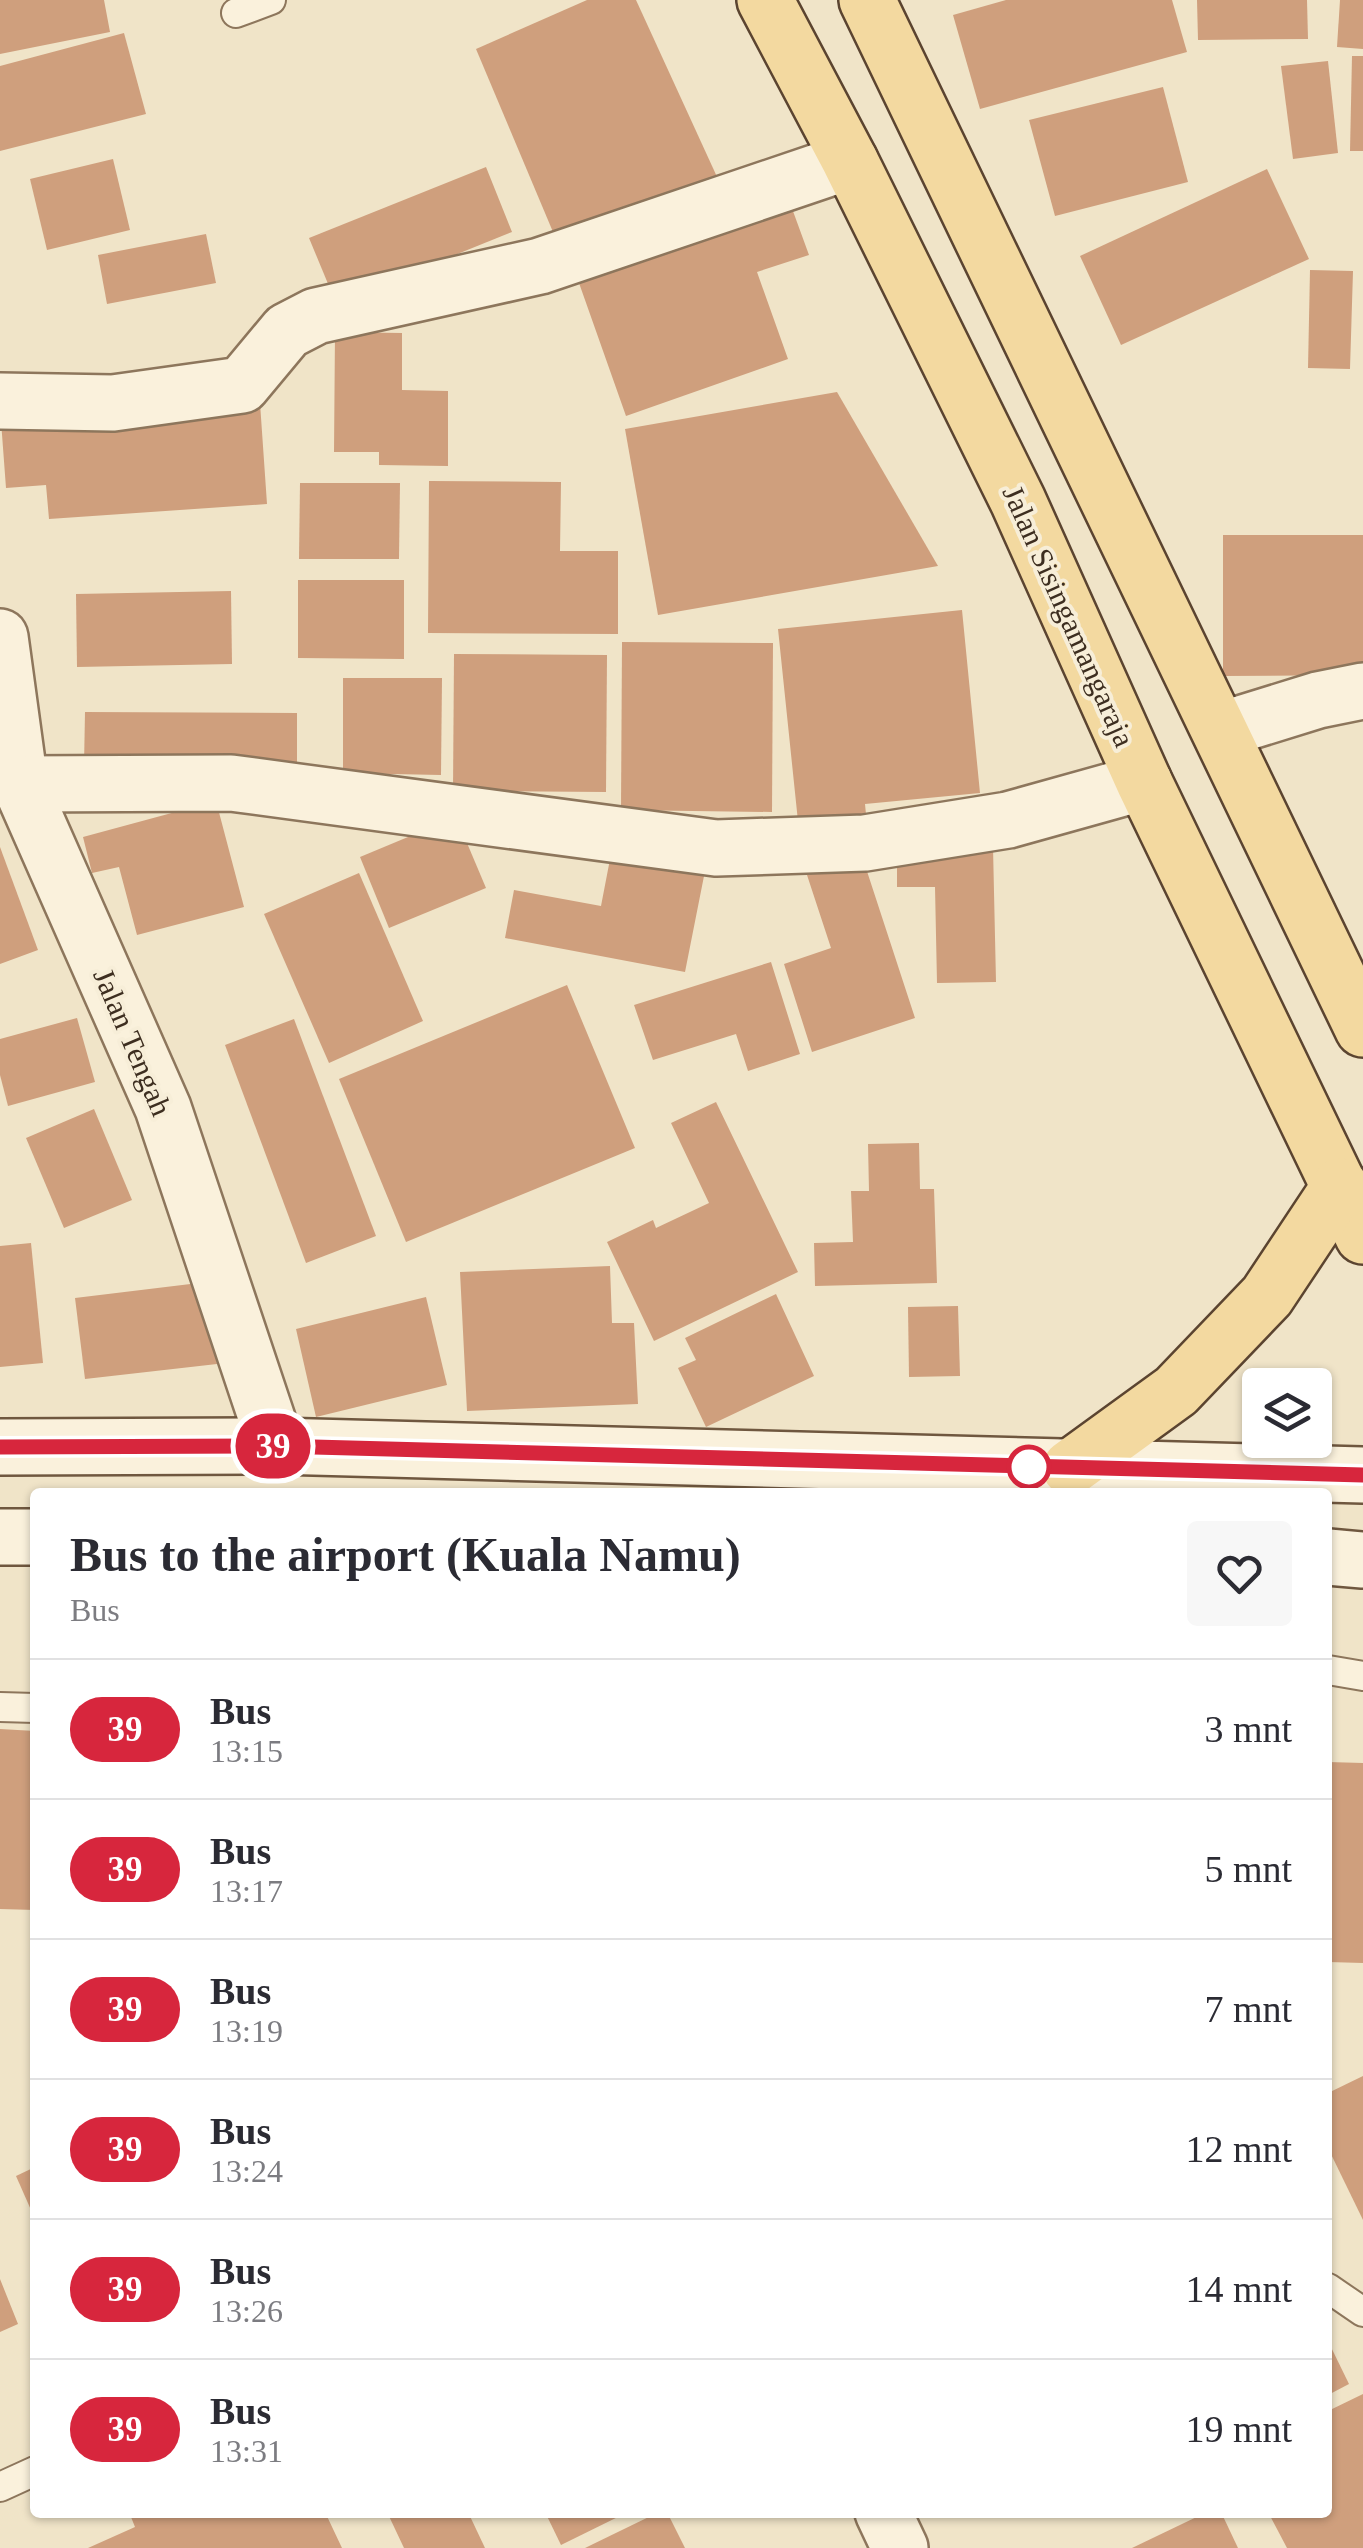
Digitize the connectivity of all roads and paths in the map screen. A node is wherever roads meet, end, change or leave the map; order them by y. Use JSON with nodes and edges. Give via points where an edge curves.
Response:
{"nodes":[{"id":1,"x":271,"y":0,"type":"edge"},
{"id":2,"x":765,"y":0,"type":"edge"},
{"id":3,"x":867,"y":0,"type":"edge"},
{"id":4,"x":236,"y":13,"type":"dead end"},
{"id":5,"x":850,"y":160,"type":"junction"},
{"id":6,"x":0,"y":401,"type":"edge"},
{"id":7,"x":0,"y":637,"type":"edge"},
{"id":8,"x":1363,"y":691,"type":"edge"},
{"id":9,"x":6,"y":701,"type":"edge"},
{"id":10,"x":1220,"y":730,"type":"junction"},
{"id":11,"x":1144,"y":782,"type":"junction"},
{"id":12,"x":20,"y":784,"type":"junction"},
{"id":13,"x":1363,"y":1028,"type":"edge"},
{"id":14,"x":1340,"y":1186,"type":"junction"},
{"id":15,"x":1363,"y":1236,"type":"edge"},
{"id":16,"x":276,"y":1446,"type":"junction"},
{"id":17,"x":0,"y":1447,"type":"edge"},
{"id":18,"x":1070,"y":1468,"type":"junction"},
{"id":19,"x":1363,"y":1475,"type":"edge"},
{"id":20,"x":0,"y":1537,"type":"edge"},
{"id":21,"x":30,"y":1537,"type":"edge"},
{"id":22,"x":1332,"y":1557,"type":"edge"},
{"id":23,"x":1363,"y":1560,"type":"edge"},
{"id":24,"x":1332,"y":1671,"type":"edge"},
{"id":25,"x":1363,"y":1676,"type":"edge"},
{"id":26,"x":0,"y":1707,"type":"edge"},
{"id":27,"x":30,"y":1708,"type":"edge"},
{"id":28,"x":1332,"y":2291,"type":"edge"},
{"id":29,"x":1363,"y":2312,"type":"edge"},
{"id":30,"x":30,"y":2473,"type":"edge"},
{"id":31,"x":0,"y":2487,"type":"edge"},
{"id":32,"x":886,"y":2518,"type":"edge"},
{"id":33,"x":900,"y":2548,"type":"edge"}],
"edges":[{"from":1,"to":4,"type":"lane"},
{"from":2,"to":5,"type":"main road","name":"Jalan Sisingamangaraja"},
{"from":3,"to":10,"type":"main road"},
{"from":5,"to":6,"type":"street","via":[[540,266],[316,316],[287,331],[242,386],[113,403]]},
{"from":5,"to":11,"type":"main road","name":"Jalan Sisingamangaraja","via":[[1018,501]]},
{"from":7,"to":9,"type":"street","name":"Jalan Tengah"},
{"from":8,"to":10,"type":"street"},
{"from":9,"to":12,"type":"street","name":"Jalan Tengah"},
{"from":10,"to":13,"type":"main road"},
{"from":11,"to":12,"type":"street","via":[[1008,820],[882,840],[716,848],[231,783]]},
{"from":11,"to":14,"type":"main road","name":"Jalan Sisingamangaraja"},
{"from":12,"to":16,"type":"street","name":"Jalan Tengah","via":[[164,1108]]},
{"from":14,"to":15,"type":"main road","name":"Jalan Sisingamangaraja"},
{"from":14,"to":18,"type":"main road","via":[[1268,1296],[1176,1391]]},
{"from":16,"to":17,"type":"street"},
{"from":16,"to":18,"type":"street"},
{"from":18,"to":19,"type":"street"},
{"from":20,"to":21,"type":"street"},
{"from":22,"to":23,"type":"street"},
{"from":24,"to":25,"type":"lane"},
{"from":26,"to":27,"type":"lane"},
{"from":28,"to":29,"type":"lane"},
{"from":30,"to":31,"type":"lane"},
{"from":32,"to":33,"type":"street"}]}
